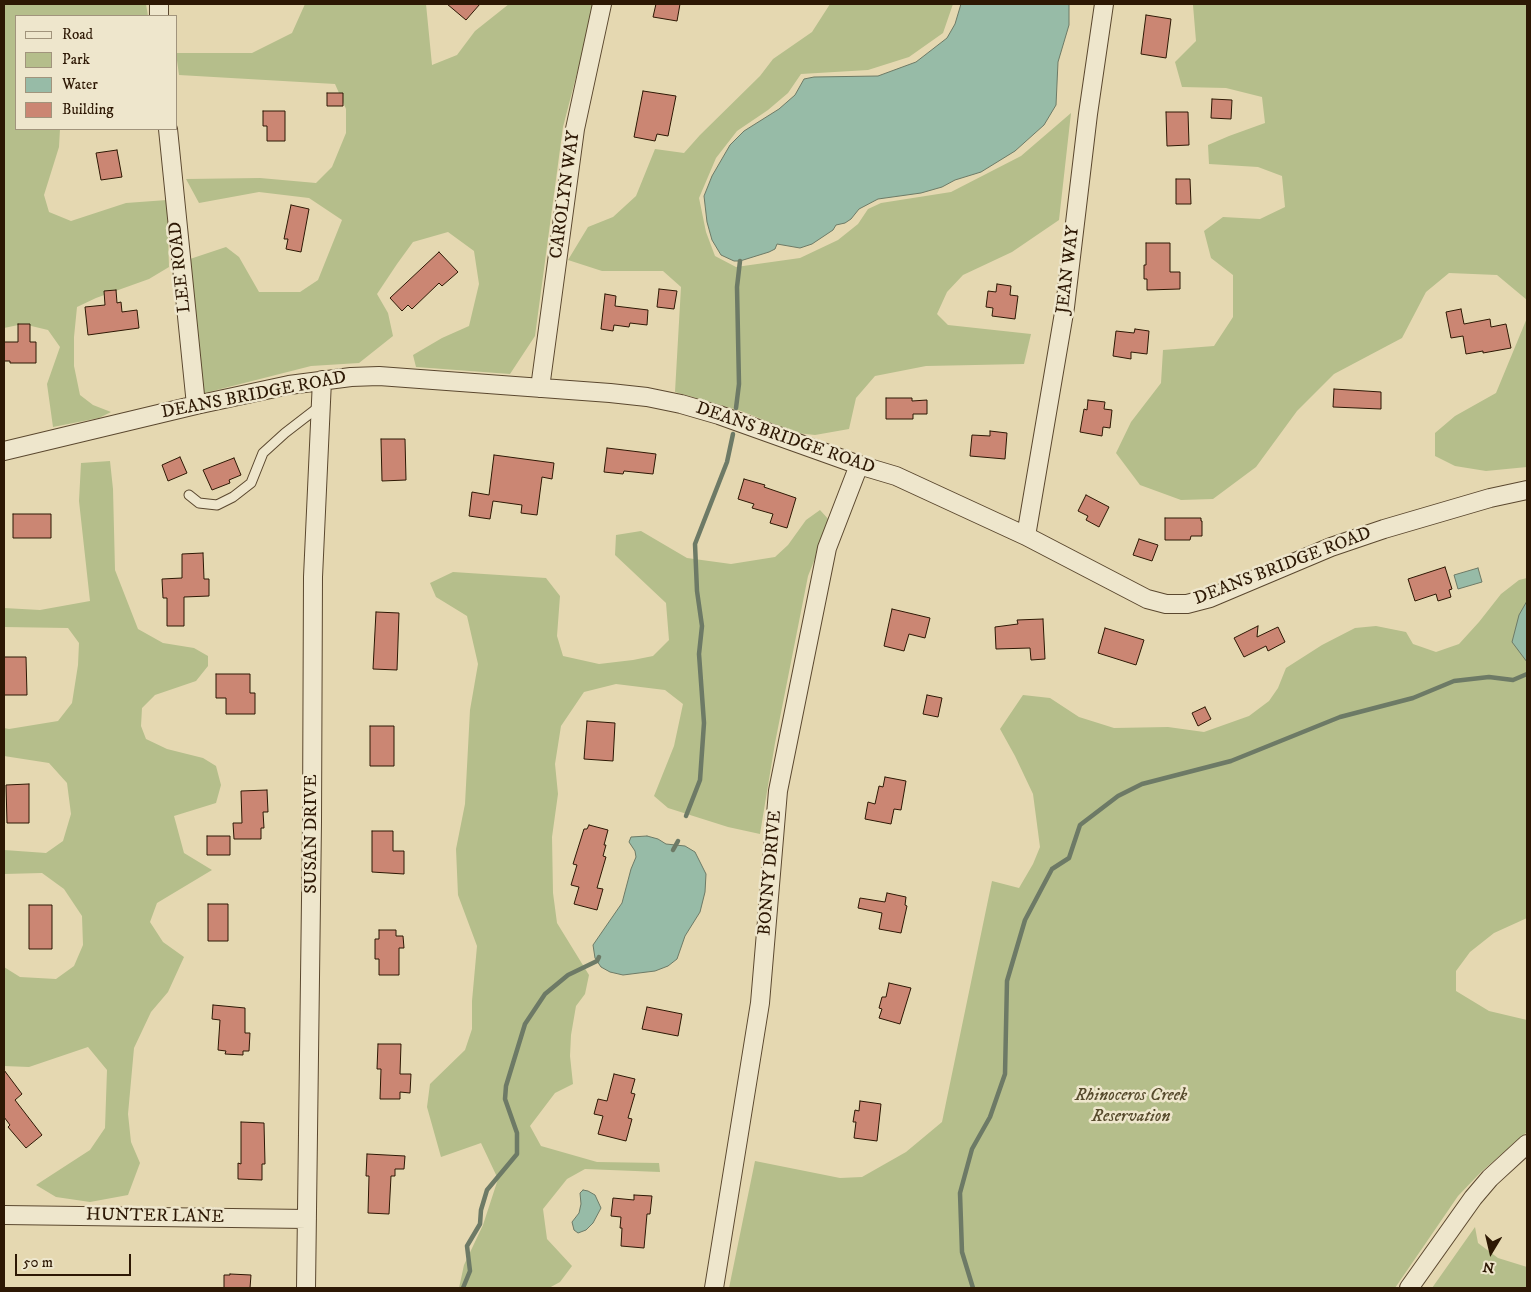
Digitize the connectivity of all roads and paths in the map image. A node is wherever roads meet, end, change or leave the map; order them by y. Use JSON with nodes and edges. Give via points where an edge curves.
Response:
{"nodes":[{"id":1,"x":602,"y":4,"type":"edge"},
{"id":2,"x":1104,"y":4,"type":"edge"},
{"id":3,"x":168,"y":130,"type":"edge"},
{"id":4,"x":322,"y":380,"type":"junction"},
{"id":5,"x":540,"y":388,"type":"junction"},
{"id":6,"x":196,"y":405,"type":"junction"},
{"id":7,"x":321,"y":406,"type":"junction"},
{"id":8,"x":4,"y":451,"type":"edge"},
{"id":9,"x":860,"y":465,"type":"junction"},
{"id":10,"x":1527,"y":490,"type":"edge"},
{"id":11,"x":189,"y":495,"type":"dead end"},
{"id":12,"x":1026,"y":536,"type":"junction"},
{"id":13,"x":1527,"y":1144,"type":"edge"},
{"id":14,"x":4,"y":1215,"type":"edge"},
{"id":15,"x":307,"y":1220,"type":"junction"},
{"id":16,"x":306,"y":1288,"type":"edge"},
{"id":17,"x":714,"y":1288,"type":"edge"},
{"id":18,"x":1409,"y":1288,"type":"edge"}],
"edges":[{"from":1,"to":5,"type":"street","name":"CAROLYN WAY","via":[[574,129]]},
{"from":2,"to":12,"type":"street","name":"JEAN WAY","via":[[1065,308]]},
{"from":3,"to":6,"type":"street","name":"LEE ROAD"},
{"from":4,"to":5,"type":"street","name":"DEANS BRIDGE ROAD","via":[[379,376]]},
{"from":4,"to":6,"type":"street","name":"DEANS BRIDGE ROAD"},
{"from":4,"to":7,"type":"street","name":"SUSAN DRIVE"},
{"from":5,"to":9,"type":"street","name":"DEANS BRIDGE ROAD","via":[[647,397],[681,404]]},
{"from":6,"to":8,"type":"street","name":"DEANS BRIDGE ROAD"},
{"from":7,"to":11,"type":"lane","via":[[263,453],[251,483],[233,497],[217,505],[199,503]]},
{"from":7,"to":15,"type":"street","name":"SUSAN DRIVE","via":[[313,577]]},
{"from":9,"to":12,"type":"street","name":"DEANS BRIDGE ROAD","via":[[896,476]]},
{"from":9,"to":17,"type":"street","name":"BONNY DRIVE","via":[[827,548],[778,791],[760,1003]]},
{"from":10,"to":12,"type":"street","name":"DEANS BRIDGE ROAD","via":[[1384,529],[1331,547],[1210,598],[1187,604],[1166,604],[1147,599]]},
{"from":13,"to":18,"type":"street","via":[[1472,1198]]},
{"from":14,"to":15,"type":"street","name":"HUNTER LANE"},
{"from":15,"to":16,"type":"street","name":"SUSAN DRIVE"}]}
